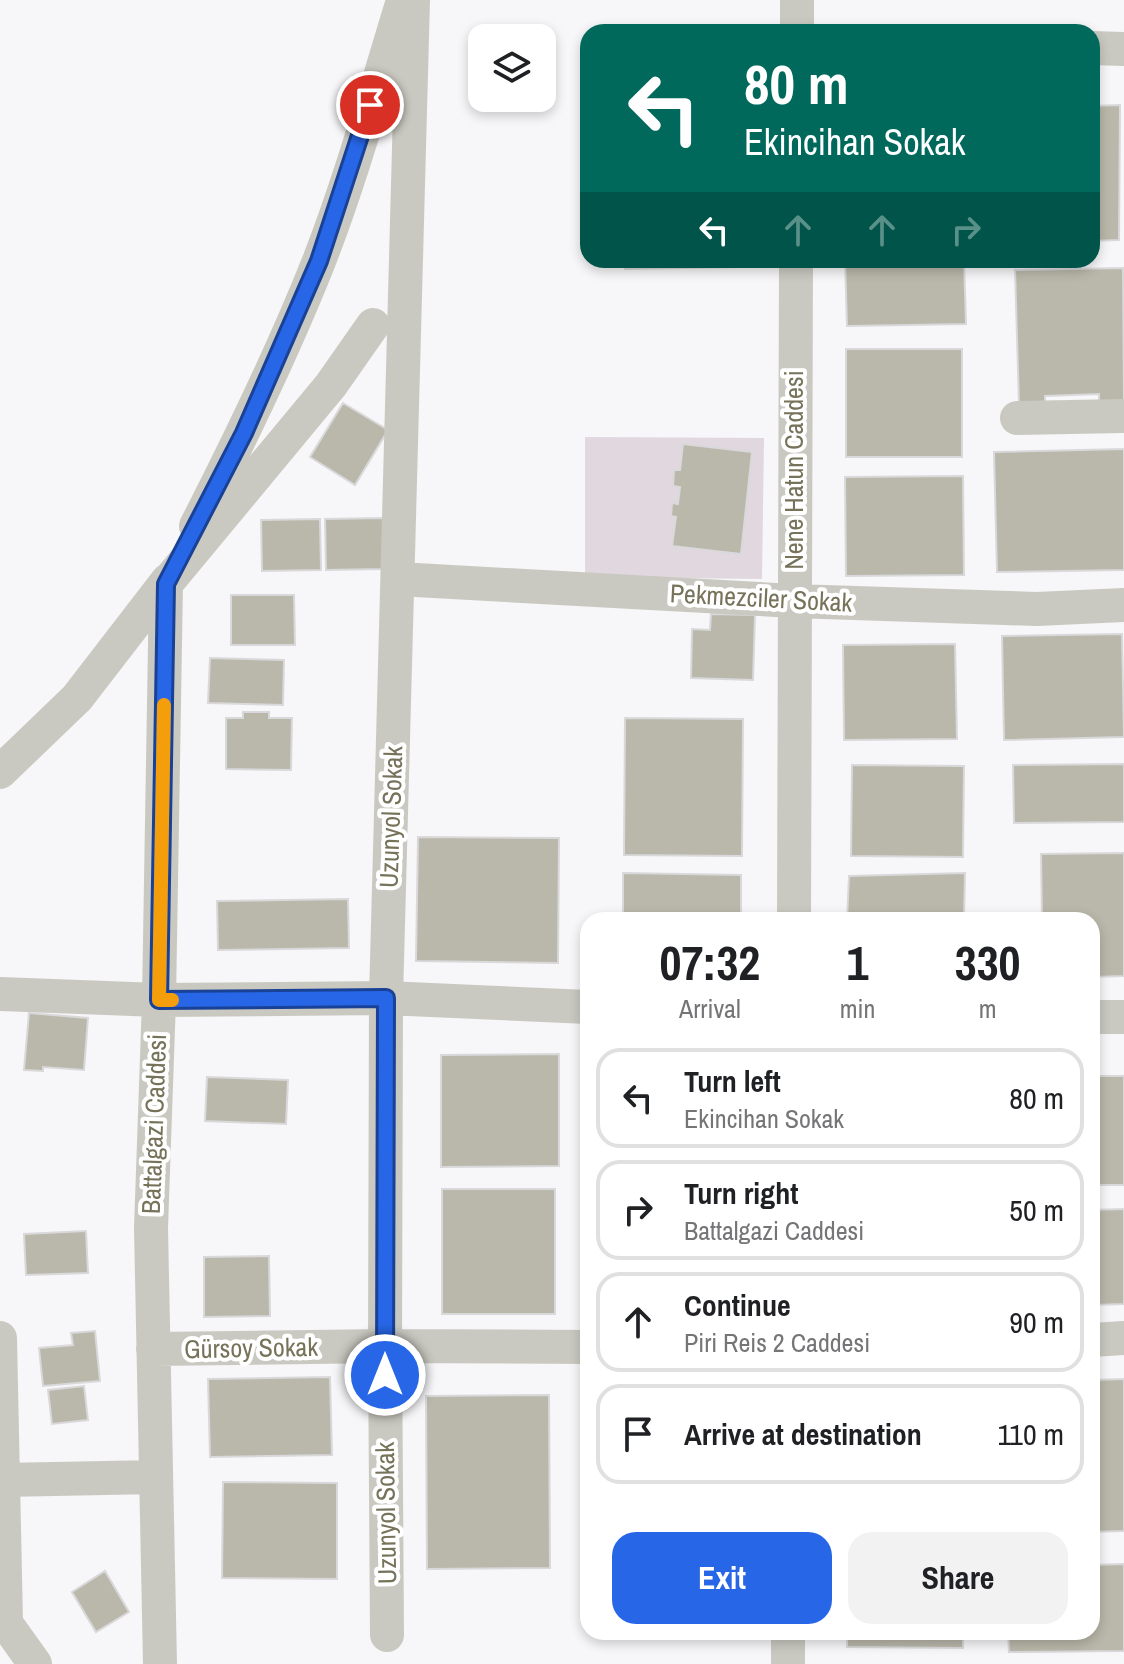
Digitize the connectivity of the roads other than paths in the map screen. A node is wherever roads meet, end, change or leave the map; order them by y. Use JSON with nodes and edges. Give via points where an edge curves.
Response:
{"nodes":[{"id":1,"x":403,"y":0,"type":"edge"},
{"id":2,"x":413,"y":0,"type":"edge"},
{"id":3,"x":797,"y":0,"type":"edge"},
{"id":4,"x":797,"y":24,"type":"edge"},
{"id":5,"x":1100,"y":48,"type":"edge"},
{"id":6,"x":1124,"y":49,"type":"edge"},
{"id":7,"x":796,"y":268,"type":"edge"},
{"id":8,"x":373,"y":325,"type":"dead end"},
{"id":9,"x":1124,"y":416,"type":"edge"},
{"id":10,"x":1017,"y":418,"type":"dead end"},
{"id":11,"x":398,"y":579,"type":"junction"},
{"id":12,"x":166,"y":584,"type":"junction"},
{"id":13,"x":794,"y":601,"type":"junction"},
{"id":14,"x":1124,"y":605,"type":"edge"},
{"id":15,"x":0,"y":772,"type":"edge"},
{"id":16,"x":794,"y":912,"type":"edge"},
{"id":17,"x":0,"y":994,"type":"edge"},
{"id":18,"x":386,"y":998,"type":"junction"},
{"id":19,"x":159,"y":1000,"type":"junction"},
{"id":20,"x":580,"y":1007,"type":"edge"},
{"id":21,"x":1100,"y":1017,"type":"edge"},
{"id":22,"x":1124,"y":1017,"type":"edge"},
{"id":23,"x":0,"y":1338,"type":"edge"},
{"id":24,"x":1124,"y":1338,"type":"edge"},
{"id":25,"x":1100,"y":1340,"type":"edge"},
{"id":26,"x":385,"y":1346,"type":"junction"},
{"id":27,"x":580,"y":1347,"type":"edge"},
{"id":28,"x":153,"y":1349,"type":"junction"},
{"id":29,"x":156,"y":1477,"type":"junction"},
{"id":30,"x":3,"y":1480,"type":"junction"},
{"id":31,"x":3,"y":1619,"type":"edge"},
{"id":32,"x":387,"y":1635,"type":"dead end"},
{"id":33,"x":788,"y":1640,"type":"edge"},
{"id":34,"x":35,"y":1664,"type":"edge"},
{"id":35,"x":160,"y":1664,"type":"edge"},
{"id":36,"x":788,"y":1664,"type":"edge"}],
"edges":[{"from":1,"to":12,"type":"street","via":[[319,261],[244,433]]},
{"from":2,"to":11,"type":"street","name":"Uzunyol Sokak"},
{"from":3,"to":4,"type":"street"},
{"from":5,"to":6,"type":"street"},
{"from":7,"to":13,"type":"street","name":"Nene Hatun Caddesi"},
{"from":8,"to":12,"type":"street","via":[[331,385]]},
{"from":9,"to":10,"type":"street"},
{"from":11,"to":13,"type":"street","name":"Pekmezciler Sokak"},
{"from":11,"to":18,"type":"street","name":"Uzunyol Sokak"},
{"from":12,"to":15,"type":"street","via":[[77,698]]},
{"from":12,"to":19,"type":"street","name":"Battalgazi Caddesi"},
{"from":13,"to":14,"type":"street","name":"Pekmezciler Sokak","via":[[1037,609]]},
{"from":13,"to":16,"type":"street","name":"Nene Hatun Caddesi"},
{"from":17,"to":19,"type":"street"},
{"from":18,"to":19,"type":"street"},
{"from":18,"to":20,"type":"street"},
{"from":18,"to":26,"type":"street","name":"Uzunyol Sokak"},
{"from":19,"to":28,"type":"street","name":"Battalgazi Caddesi","via":[[151,1228]]},
{"from":21,"to":22,"type":"street"},
{"from":23,"to":30,"type":"street"},
{"from":24,"to":25,"type":"street"},
{"from":26,"to":27,"type":"street","name":"Gürsoy Sokak"},
{"from":26,"to":28,"type":"street","name":"Gürsoy Sokak"},
{"from":26,"to":32,"type":"street","name":"Uzunyol Sokak"},
{"from":28,"to":29,"type":"street","name":"Battalgazi Caddesi"},
{"from":29,"to":30,"type":"street"},
{"from":29,"to":35,"type":"street","name":"Battalgazi Caddesi"},
{"from":30,"to":31,"type":"street"},
{"from":31,"to":34,"type":"street"},
{"from":33,"to":36,"type":"street"}]}
